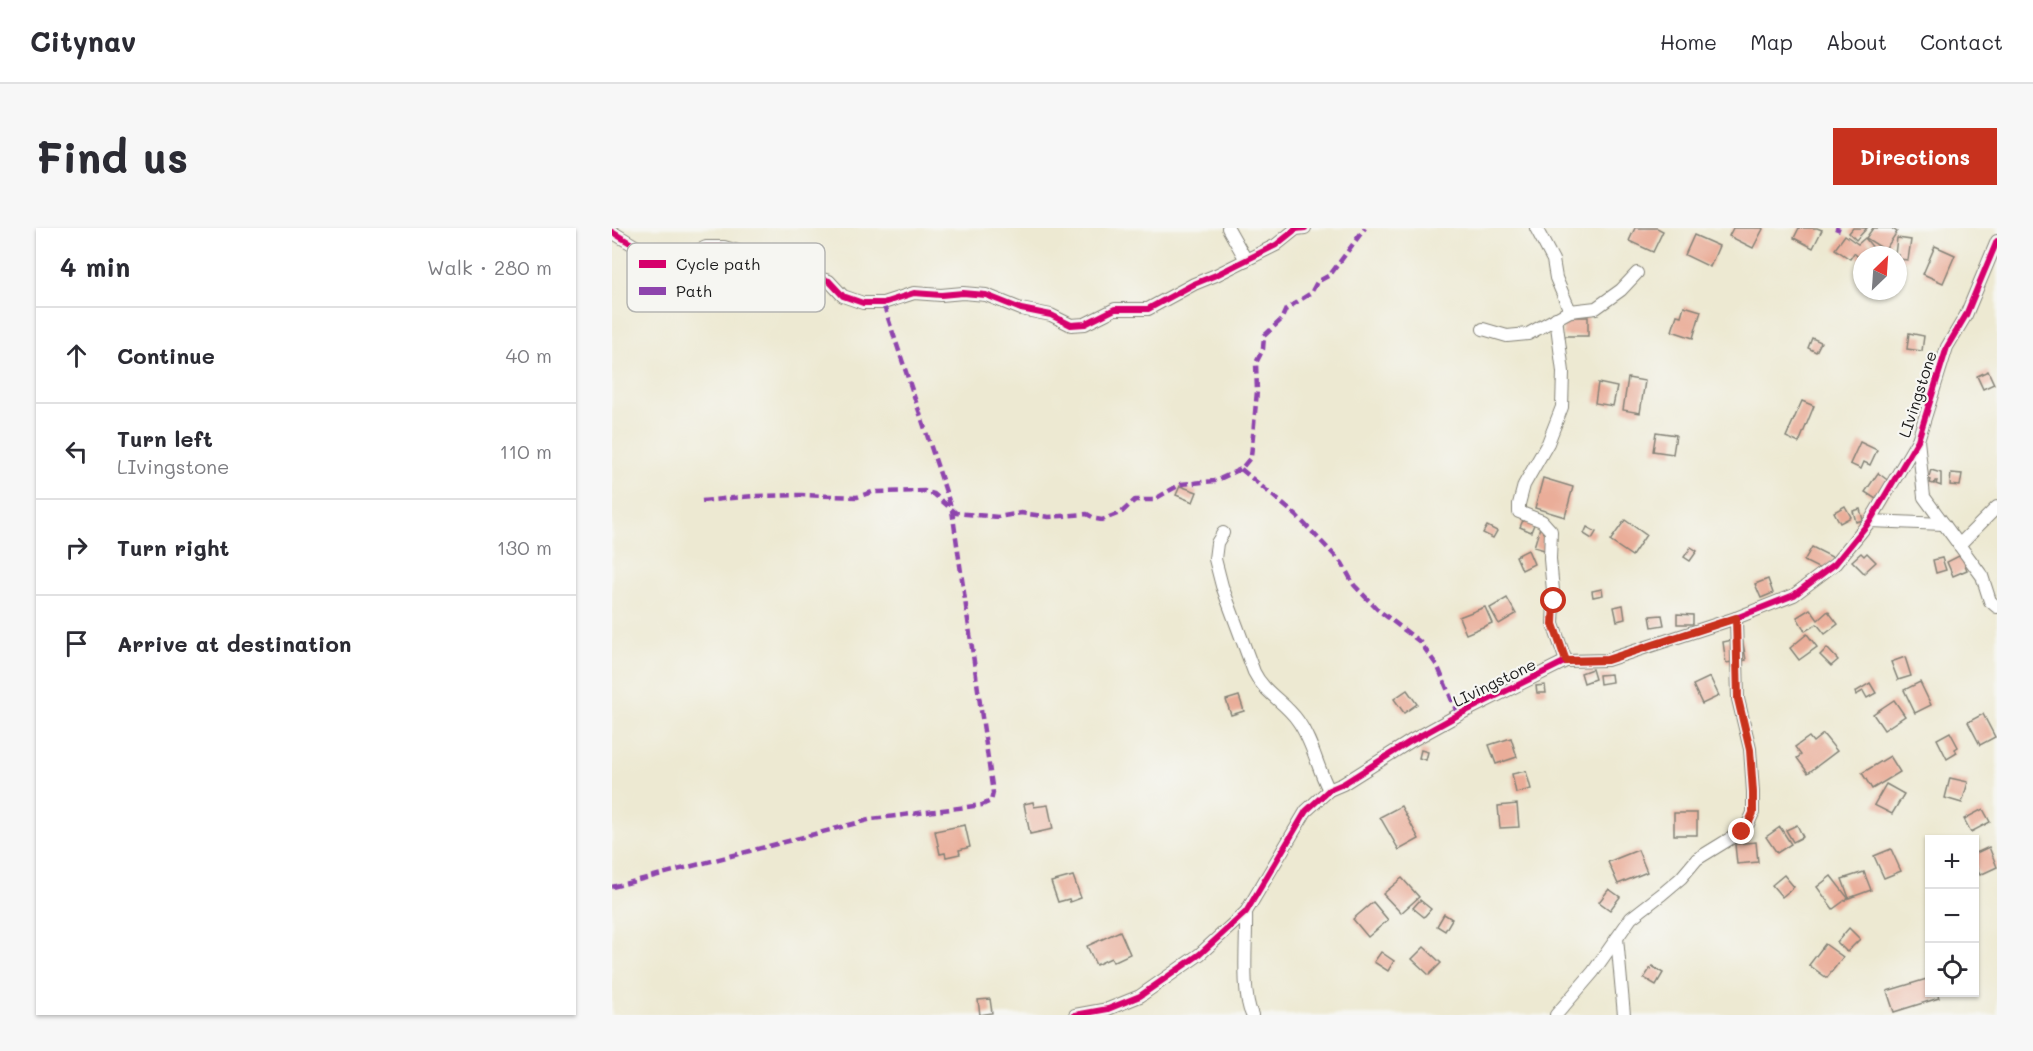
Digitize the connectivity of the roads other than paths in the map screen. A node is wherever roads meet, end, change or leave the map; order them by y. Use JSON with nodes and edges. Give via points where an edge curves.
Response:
{"nodes":[{"id":1,"x":1228,"y":228,"type":"edge"},
{"id":2,"x":1305,"y":228,"type":"edge"},
{"id":3,"x":1536,"y":228,"type":"edge"},
{"id":4,"x":612,"y":232,"type":"edge"},
{"id":5,"x":1997,"y":241,"type":"edge"},
{"id":6,"x":630,"y":243,"type":"edge"},
{"id":7,"x":1246,"y":260,"type":"junction"},
{"id":8,"x":1637,"y":273,"type":"dead end"},
{"id":9,"x":825,"y":280,"type":"edge"},
{"id":10,"x":1570,"y":311,"type":"junction"},
{"id":11,"x":1556,"y":318,"type":"junction"},
{"id":12,"x":1483,"y":329,"type":"dead end"},
{"id":13,"x":1918,"y":441,"type":"junction"},
{"id":14,"x":1997,"y":507,"type":"edge"},
{"id":15,"x":1870,"y":521,"type":"junction"},
{"id":16,"x":1944,"y":524,"type":"junction"},
{"id":17,"x":1223,"y":533,"type":"dead end"},
{"id":18,"x":1959,"y":545,"type":"junction"},
{"id":19,"x":1997,"y":607,"type":"edge"},
{"id":20,"x":1736,"y":618,"type":"junction"},
{"id":21,"x":1566,"y":661,"type":"junction"},
{"id":22,"x":1329,"y":790,"type":"junction"},
{"id":23,"x":1246,"y":912,"type":"junction"},
{"id":24,"x":1617,"y":938,"type":"junction"},
{"id":25,"x":1074,"y":1015,"type":"edge"},
{"id":26,"x":1252,"y":1015,"type":"edge"},
{"id":27,"x":1556,"y":1015,"type":"edge"},
{"id":28,"x":1624,"y":1015,"type":"edge"}],
"edges":[{"from":1,"to":7,"type":"street"},
{"from":2,"to":7,"type":"street","via":[[1296,229],[1276,245]]},
{"from":3,"to":10,"type":"street","via":[[1553,260]]},
{"from":4,"to":6,"type":"street"},
{"from":5,"to":13,"type":"street","name":"LIvingstone","via":[[1966,315],[1947,347]]},
{"from":7,"to":9,"type":"street","via":[[1148,309],[1114,309],[1085,324],[1071,325],[986,295],[914,293],[883,303],[863,303],[843,296]]},
{"from":8,"to":10,"type":"street","via":[[1622,290],[1596,308]]},
{"from":10,"to":11,"type":"street"},
{"from":11,"to":12,"type":"street","via":[[1528,334],[1507,336]]},
{"from":11,"to":21,"type":"street","via":[[1563,372],[1562,407],[1548,443],[1524,484],[1519,504],[1520,512],[1542,521],[1551,531],[1553,624]]},
{"from":13,"to":15,"type":"street","name":"LIvingstone"},
{"from":13,"to":16,"type":"street","via":[[1924,497]]},
{"from":14,"to":18,"type":"street"},
{"from":15,"to":16,"type":"street"},
{"from":15,"to":20,"type":"street","name":"LIvingstone","via":[[1835,564],[1794,595]]},
{"from":16,"to":18,"type":"street"},
{"from":17,"to":22,"type":"street","via":[[1215,559],[1254,672],[1259,684],[1300,724]]},
{"from":18,"to":19,"type":"street","via":[[1982,576],[1990,601]]},
{"from":20,"to":21,"type":"street","name":"LIvingstone","via":[[1607,660]]},
{"from":20,"to":24,"type":"street","via":[[1738,699],[1750,750],[1753,813],[1742,832],[1697,859],[1681,878],[1631,918]]},
{"from":21,"to":22,"type":"street","name":"LIvingstone","via":[[1443,723]]},
{"from":22,"to":23,"type":"street","name":"LIvingstone","via":[[1306,811]]},
{"from":23,"to":25,"type":"street","name":"LIvingstone","via":[[1200,954],[1140,996],[1108,1009]]},
{"from":23,"to":26,"type":"street","via":[[1246,980]]},
{"from":24,"to":27,"type":"street"},
{"from":24,"to":28,"type":"street"}]}
